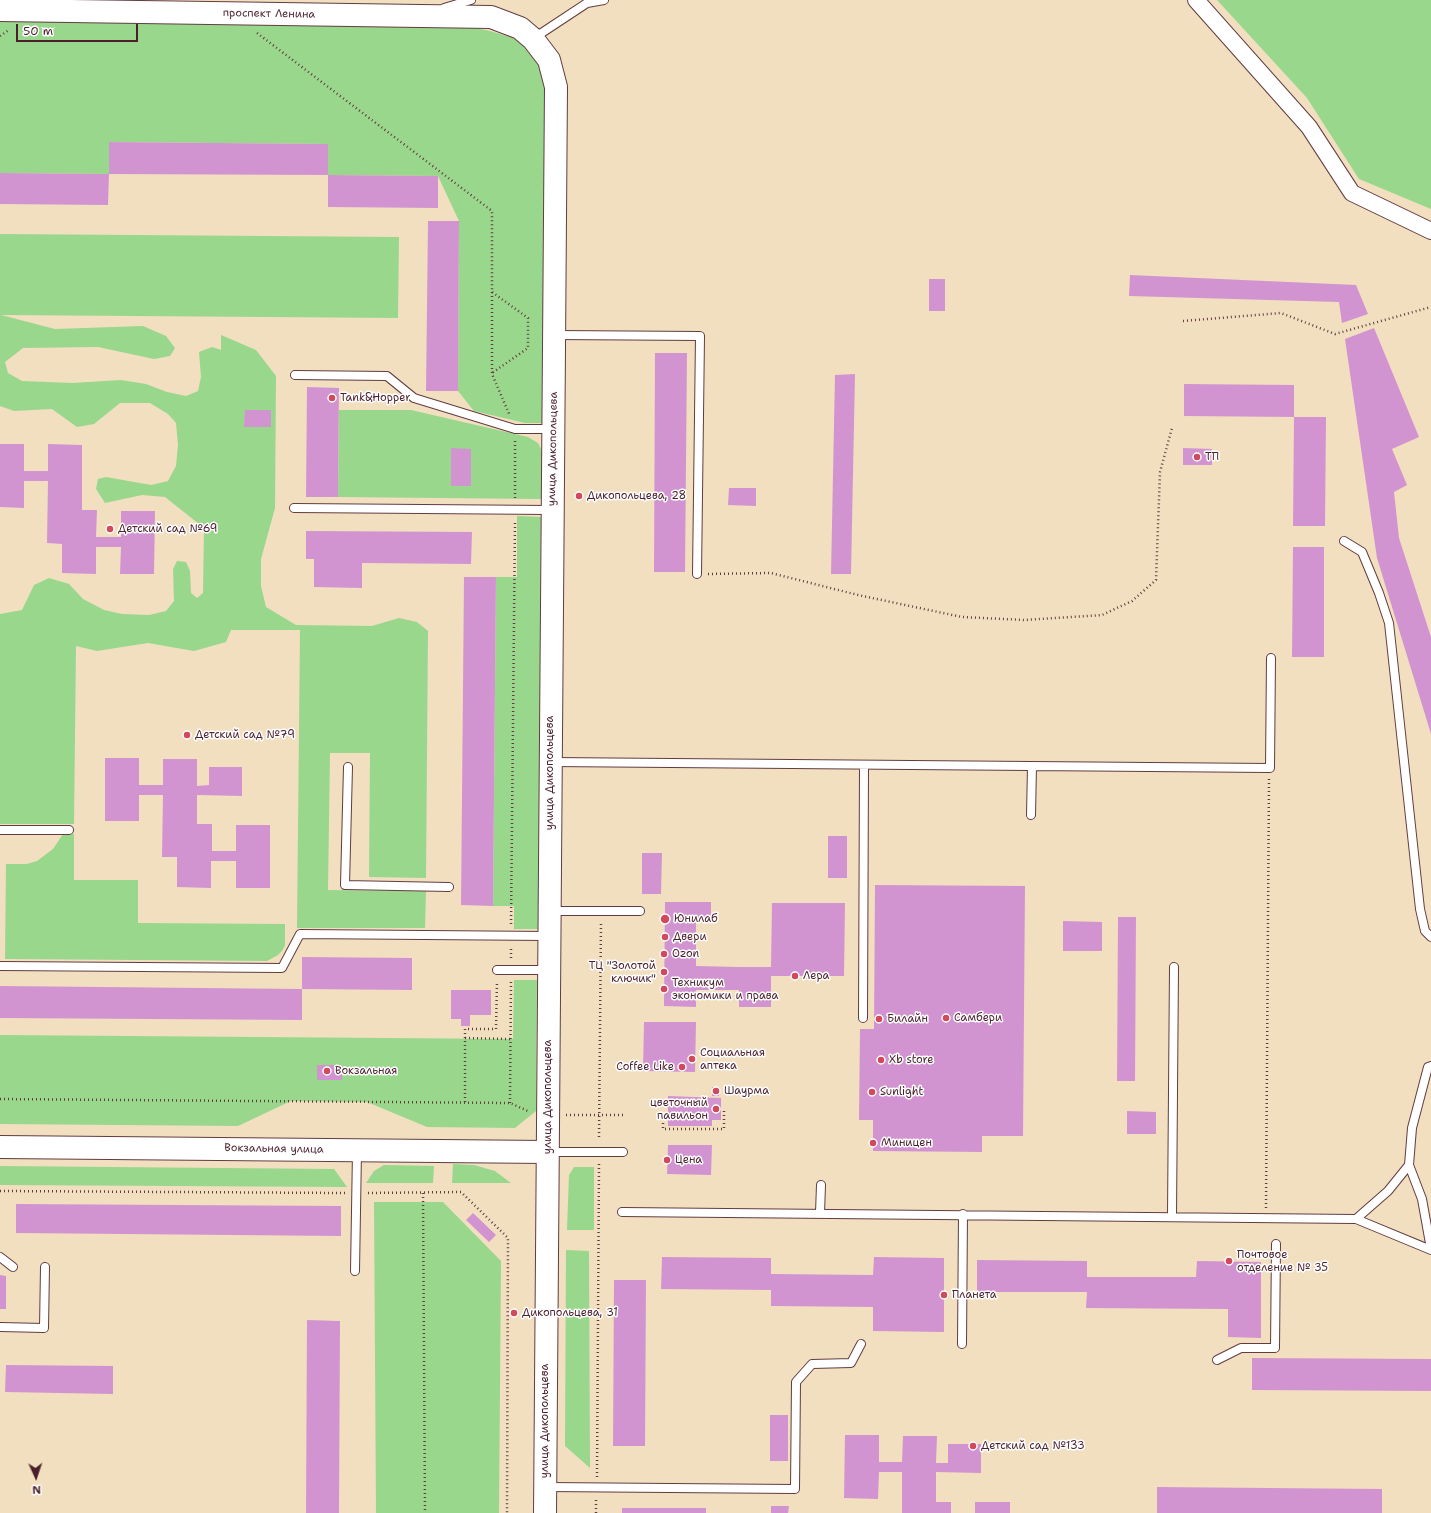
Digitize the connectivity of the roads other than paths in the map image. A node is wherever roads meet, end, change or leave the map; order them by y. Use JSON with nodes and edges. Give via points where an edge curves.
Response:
{"nodes":[{"id":1,"x":471,"y":0,"type":"edge"},
{"id":2,"x":604,"y":0,"type":"edge"},
{"id":3,"x":1196,"y":0,"type":"edge"},
{"id":4,"x":106,"y":6,"type":"edge"},
{"id":5,"x":418,"y":16,"type":"junction"},
{"id":6,"x":6,"y":19,"type":"edge"},
{"id":7,"x":533,"y":39,"type":"junction"},
{"id":8,"x":1431,"y":231,"type":"edge"},
{"id":9,"x":554,"y":335,"type":"junction"},
{"id":10,"x":295,"y":375,"type":"dead end"},
{"id":11,"x":553,"y":429,"type":"junction"},
{"id":12,"x":294,"y":508,"type":"dead end"},
{"id":13,"x":552,"y":510,"type":"junction"},
{"id":14,"x":1344,"y":541,"type":"dead end"},
{"id":15,"x":698,"y":574,"type":"road end"},
{"id":16,"x":1270,"y":658,"type":"dead end"},
{"id":17,"x":550,"y":762,"type":"junction"},
{"id":18,"x":864,"y":765,"type":"junction"},
{"id":19,"x":1032,"y":766,"type":"junction"},
{"id":20,"x":348,"y":767,"type":"dead end"},
{"id":21,"x":1031,"y":815,"type":"dead end"},
{"id":22,"x":0,"y":830,"type":"edge"},
{"id":23,"x":69,"y":830,"type":"dead end"},
{"id":24,"x":449,"y":887,"type":"dead end"},
{"id":25,"x":549,"y":911,"type":"junction"},
{"id":26,"x":640,"y":911,"type":"dead end"},
{"id":27,"x":549,"y":936,"type":"junction"},
{"id":28,"x":1431,"y":937,"type":"edge"},
{"id":29,"x":0,"y":966,"type":"edge"},
{"id":30,"x":1174,"y":966,"type":"dead end"},
{"id":31,"x":497,"y":970,"type":"road end"},
{"id":32,"x":549,"y":970,"type":"junction"},
{"id":33,"x":862,"y":1018,"type":"dead end"},
{"id":34,"x":1431,"y":1066,"type":"edge"},
{"id":35,"x":0,"y":1147,"type":"edge"},
{"id":36,"x":357,"y":1150,"type":"junction"},
{"id":37,"x":547,"y":1152,"type":"junction"},
{"id":38,"x":623,"y":1152,"type":"dead end"},
{"id":39,"x":1409,"y":1165,"type":"junction"},
{"id":40,"x":821,"y":1185,"type":"dead end"},
{"id":41,"x":622,"y":1212,"type":"dead end"},
{"id":42,"x":820,"y":1213,"type":"junction"},
{"id":43,"x":963,"y":1214,"type":"junction"},
{"id":44,"x":1172,"y":1216,"type":"junction"},
{"id":45,"x":1356,"y":1219,"type":"junction"},
{"id":46,"x":1276,"y":1244,"type":"dead end"},
{"id":47,"x":1431,"y":1250,"type":"edge"},
{"id":48,"x":0,"y":1257,"type":"edge"},
{"id":49,"x":13,"y":1267,"type":"dead end"},
{"id":50,"x":45,"y":1268,"type":"dead end"},
{"id":51,"x":355,"y":1271,"type":"dead end"},
{"id":52,"x":0,"y":1328,"type":"edge"},
{"id":53,"x":861,"y":1344,"type":"dead end"},
{"id":54,"x":962,"y":1344,"type":"dead end"},
{"id":55,"x":1217,"y":1360,"type":"dead end"},
{"id":56,"x":545,"y":1487,"type":"junction"},
{"id":57,"x":545,"y":1513,"type":"edge"}],
"edges":[{"from":1,"to":5,"type":"lane"},
{"from":2,"to":7,"type":"lane","via":[[587,3]]},
{"from":3,"to":8,"type":"street","via":[[1309,127],[1352,193]]},
{"from":4,"to":5,"type":"street","name":"проспект Ленина"},
{"from":4,"to":6,"type":"street","name":"проспект Ленина"},
{"from":5,"to":7,"type":"street","name":"проспект Ленина","via":[[491,17],[520,28]]},
{"from":7,"to":9,"type":"street","name":"улица Дикопольцева","via":[[549,60],[556,87]]},
{"from":9,"to":11,"type":"street","name":"улица Дикопольцева"},
{"from":9,"to":15,"type":"lane","via":[[700,336]]},
{"from":10,"to":11,"type":"lane","via":[[387,376],[414,398],[515,429]]},
{"from":11,"to":13,"type":"street","name":"улица Дикопольцева"},
{"from":12,"to":13,"type":"lane"},
{"from":13,"to":17,"type":"street","name":"улица Дикопольцева"},
{"from":14,"to":28,"type":"lane","via":[[1362,552],[1389,624],[1420,909],[1424,931]]},
{"from":16,"to":19,"type":"lane","via":[[1270,768]]},
{"from":17,"to":18,"type":"lane"},
{"from":17,"to":25,"type":"street","name":"улица Дикопольцева"},
{"from":18,"to":19,"type":"lane"},
{"from":18,"to":33,"type":"lane"},
{"from":19,"to":21,"type":"lane"},
{"from":20,"to":24,"type":"lane","via":[[345,885]]},
{"from":22,"to":23,"type":"lane"},
{"from":25,"to":26,"type":"lane"},
{"from":25,"to":27,"type":"street","name":"улица Дикопольцева"},
{"from":27,"to":29,"type":"lane","via":[[300,934],[282,968]]},
{"from":27,"to":32,"type":"street","name":"улица Дикопольцева"},
{"from":30,"to":44,"type":"lane"},
{"from":31,"to":32,"type":"lane"},
{"from":32,"to":37,"type":"street","name":"улица Дикопольцева"},
{"from":34,"to":39,"type":"lane","via":[[1428,1068],[1412,1128]]},
{"from":35,"to":36,"type":"street","name":"Вокзальная улица"},
{"from":36,"to":37,"type":"street","name":"Вокзальная улица"},
{"from":36,"to":51,"type":"lane"},
{"from":37,"to":38,"type":"lane"},
{"from":37,"to":56,"type":"street","name":"улица Дикопольцева"},
{"from":39,"to":45,"type":"lane","via":[[1388,1191]]},
{"from":39,"to":47,"type":"lane","via":[[1422,1199]]},
{"from":40,"to":42,"type":"lane"},
{"from":41,"to":42,"type":"lane"},
{"from":42,"to":43,"type":"lane"},
{"from":43,"to":44,"type":"lane"},
{"from":43,"to":54,"type":"lane"},
{"from":44,"to":45,"type":"lane"},
{"from":45,"to":47,"type":"lane"},
{"from":46,"to":55,"type":"lane","via":[[1275,1348],[1241,1348]]},
{"from":48,"to":49,"type":"lane"},
{"from":50,"to":52,"type":"lane","via":[[44,1328]]},
{"from":53,"to":56,"type":"lane","via":[[851,1363],[812,1364],[796,1382],[795,1489]]},
{"from":56,"to":57,"type":"street","name":"улица Дикопольцева"}]}
